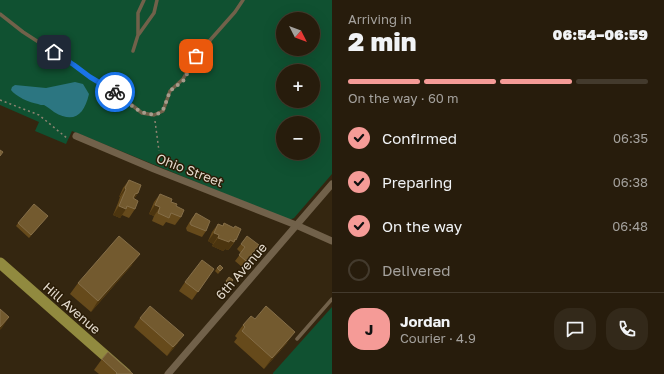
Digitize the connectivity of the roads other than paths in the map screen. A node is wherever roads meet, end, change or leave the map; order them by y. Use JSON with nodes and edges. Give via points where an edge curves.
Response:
{"nodes":[{"id":1,"x":144,"y":0,"type":"edge"},
{"id":2,"x":157,"y":0,"type":"edge"},
{"id":3,"x":243,"y":0,"type":"edge"},
{"id":4,"x":0,"y":14,"type":"edge"},
{"id":5,"x":138,"y":35,"type":"junction"},
{"id":6,"x":133,"y":51,"type":"dead end"},
{"id":7,"x":76,"y":136,"type":"dead end"},
{"id":8,"x":332,"y":184,"type":"edge"},
{"id":9,"x":296,"y":225,"type":"junction"},
{"id":10,"x":332,"y":241,"type":"edge"},
{"id":11,"x":0,"y":263,"type":"edge"},
{"id":12,"x":332,"y":299,"type":"edge"},
{"id":13,"x":297,"y":339,"type":"dead end"},
{"id":14,"x":126,"y":374,"type":"edge"},
{"id":15,"x":168,"y":374,"type":"edge"}],
"edges":[{"from":1,"to":5,"type":"lane","via":[[138,13]]},
{"from":2,"to":5,"type":"lane","via":[[154,13]]},
{"from":3,"to":4,"type":"lane","via":[[196,56],[184,80],[170,91],[163,111],[154,115],[140,111],[114,91],[22,32]]},
{"from":5,"to":6,"type":"lane"},
{"from":7,"to":9,"type":"street","name":"Ohio Street"},
{"from":8,"to":9,"type":"street","name":"6th Avenue"},
{"from":9,"to":10,"type":"street","name":"Ohio Street"},
{"from":9,"to":15,"type":"street","name":"6th Avenue"},
{"from":11,"to":14,"type":"main road","name":"Hill Avenue"},
{"from":12,"to":13,"type":"lane"}]}
